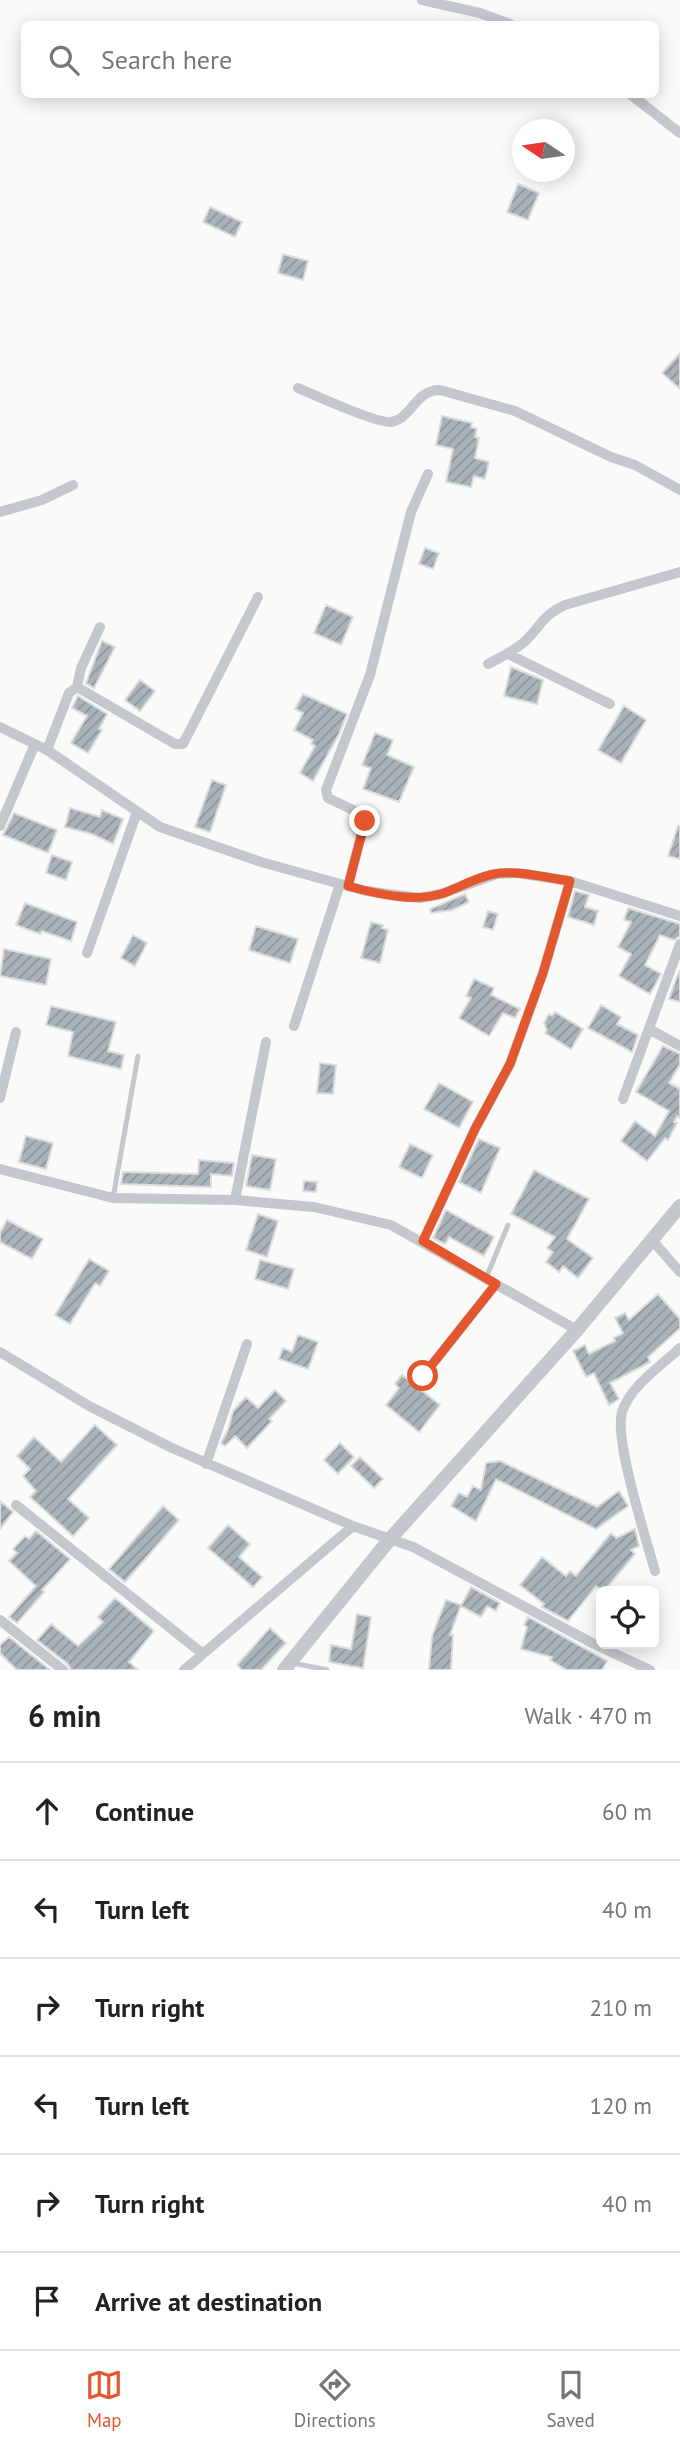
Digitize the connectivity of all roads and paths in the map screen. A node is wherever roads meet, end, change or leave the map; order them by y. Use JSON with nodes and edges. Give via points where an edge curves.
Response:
{"nodes":[{"id":1,"x":422,"y":0,"type":"edge"},
{"id":2,"x":502,"y":21,"type":"edge"},
{"id":3,"x":635,"y":98,"type":"edge"},
{"id":4,"x":680,"y":133,"type":"edge"},
{"id":5,"x":298,"y":388,"type":"dead end"},
{"id":6,"x":428,"y":474,"type":"dead end"},
{"id":7,"x":73,"y":485,"type":"dead end"},
{"id":8,"x":680,"y":490,"type":"edge"},
{"id":9,"x":0,"y":512,"type":"edge"},
{"id":10,"x":680,"y":572,"type":"edge"},
{"id":11,"x":258,"y":597,"type":"dead end"},
{"id":12,"x":100,"y":627,"type":"dead end"},
{"id":13,"x":508,"y":654,"type":"junction"},
{"id":14,"x":488,"y":664,"type":"dead end"},
{"id":15,"x":77,"y":687,"type":"junction"},
{"id":16,"x":610,"y":704,"type":"dead end"},
{"id":17,"x":0,"y":727,"type":"edge"},
{"id":18,"x":34,"y":744,"type":"junction"},
{"id":19,"x":47,"y":750,"type":"junction"},
{"id":20,"x":137,"y":813,"type":"junction"},
{"id":21,"x":0,"y":826,"type":"edge"},
{"id":22,"x":570,"y":881,"type":"junction"},
{"id":23,"x":344,"y":885,"type":"junction"},
{"id":24,"x":680,"y":916,"type":"edge"},
{"id":25,"x":680,"y":944,"type":"edge"},
{"id":26,"x":86,"y":953,"type":"dead end"},
{"id":27,"x":295,"y":1026,"type":"dead end"},
{"id":28,"x":649,"y":1029,"type":"junction"},
{"id":29,"x":16,"y":1032,"type":"dead end"},
{"id":30,"x":267,"y":1042,"type":"dead end"},
{"id":31,"x":680,"y":1046,"type":"edge"},
{"id":32,"x":138,"y":1056,"type":"dead end"},
{"id":33,"x":0,"y":1098,"type":"edge"},
{"id":34,"x":624,"y":1099,"type":"dead end"},
{"id":35,"x":0,"y":1169,"type":"edge"},
{"id":36,"x":113,"y":1198,"type":"junction"},
{"id":37,"x":235,"y":1200,"type":"junction"},
{"id":38,"x":680,"y":1206,"type":"edge"},
{"id":39,"x":508,"y":1225,"type":"dead end"},
{"id":40,"x":652,"y":1240,"type":"junction"},
{"id":41,"x":423,"y":1241,"type":"junction"},
{"id":42,"x":680,"y":1272,"type":"edge"},
{"id":43,"x":491,"y":1281,"type":"junction"},
{"id":44,"x":577,"y":1329,"type":"junction"},
{"id":45,"x":247,"y":1344,"type":"dead end"},
{"id":46,"x":680,"y":1348,"type":"edge"},
{"id":47,"x":0,"y":1352,"type":"edge"},
{"id":48,"x":423,"y":1376,"type":"dead end"},
{"id":49,"x":206,"y":1464,"type":"junction"},
{"id":50,"x":16,"y":1505,"type":"dead end"},
{"id":51,"x":353,"y":1526,"type":"junction"},
{"id":52,"x":390,"y":1539,"type":"junction"},
{"id":53,"x":654,"y":1571,"type":"dead end"},
{"id":54,"x":0,"y":1620,"type":"edge"},
{"id":55,"x":203,"y":1654,"type":"junction"},
{"id":56,"x":287,"y":1666,"type":"edge"},
{"id":57,"x":63,"y":1670,"type":"edge"},
{"id":58,"x":184,"y":1670,"type":"edge"},
{"id":59,"x":327,"y":1670,"type":"edge"},
{"id":60,"x":650,"y":1670,"type":"edge"}],
"edges":[{"from":1,"to":2,"type":"street"},
{"from":3,"to":4,"type":"street"},
{"from":5,"to":8,"type":"street","via":[[392,422],[420,397],[440,390],[515,411]]},
{"from":6,"to":23,"type":"street","via":[[411,512],[370,676],[326,790],[328,798],[365,821]]},
{"from":7,"to":9,"type":"street"},
{"from":10,"to":13,"type":"street","via":[[565,605],[549,613]]},
{"from":11,"to":15,"type":"street","via":[[183,744],[175,744]]},
{"from":12,"to":15,"type":"street"},
{"from":13,"to":14,"type":"street"},
{"from":13,"to":16,"type":"street"},
{"from":15,"to":19,"type":"street","via":[[69,693]]},
{"from":17,"to":18,"type":"street"},
{"from":18,"to":19,"type":"street"},
{"from":18,"to":21,"type":"street"},
{"from":19,"to":20,"type":"street"},
{"from":20,"to":23,"type":"street","via":[[160,827],[230,852]]},
{"from":20,"to":26,"type":"street"},
{"from":22,"to":23,"type":"street","via":[[497,874],[420,898]]},
{"from":22,"to":24,"type":"street"},
{"from":22,"to":41,"type":"street","via":[[510,1064]]},
{"from":23,"to":27,"type":"street"},
{"from":25,"to":28,"type":"street"},
{"from":28,"to":31,"type":"street"},
{"from":28,"to":34,"type":"street"},
{"from":29,"to":33,"type":"street"},
{"from":30,"to":37,"type":"street"},
{"from":32,"to":36,"type":"lane"},
{"from":35,"to":36,"type":"street"},
{"from":36,"to":37,"type":"street"},
{"from":37,"to":41,"type":"street","via":[[314,1207],[391,1225]]},
{"from":38,"to":40,"type":"street"},
{"from":39,"to":43,"type":"lane"},
{"from":40,"to":42,"type":"street"},
{"from":40,"to":44,"type":"street"},
{"from":41,"to":43,"type":"street"},
{"from":43,"to":44,"type":"street"},
{"from":43,"to":48,"type":"street"},
{"from":44,"to":52,"type":"street"},
{"from":45,"to":49,"type":"street"},
{"from":46,"to":53,"type":"street","via":[[634,1391],[622,1412],[620,1436]]},
{"from":47,"to":49,"type":"street","via":[[89,1406]]},
{"from":49,"to":51,"type":"street"},
{"from":50,"to":55,"type":"street"},
{"from":51,"to":52,"type":"street"},
{"from":51,"to":55,"type":"street"},
{"from":52,"to":56,"type":"street"},
{"from":52,"to":60,"type":"street"},
{"from":54,"to":57,"type":"street"},
{"from":55,"to":58,"type":"street"},
{"from":56,"to":59,"type":"lane"}]}
